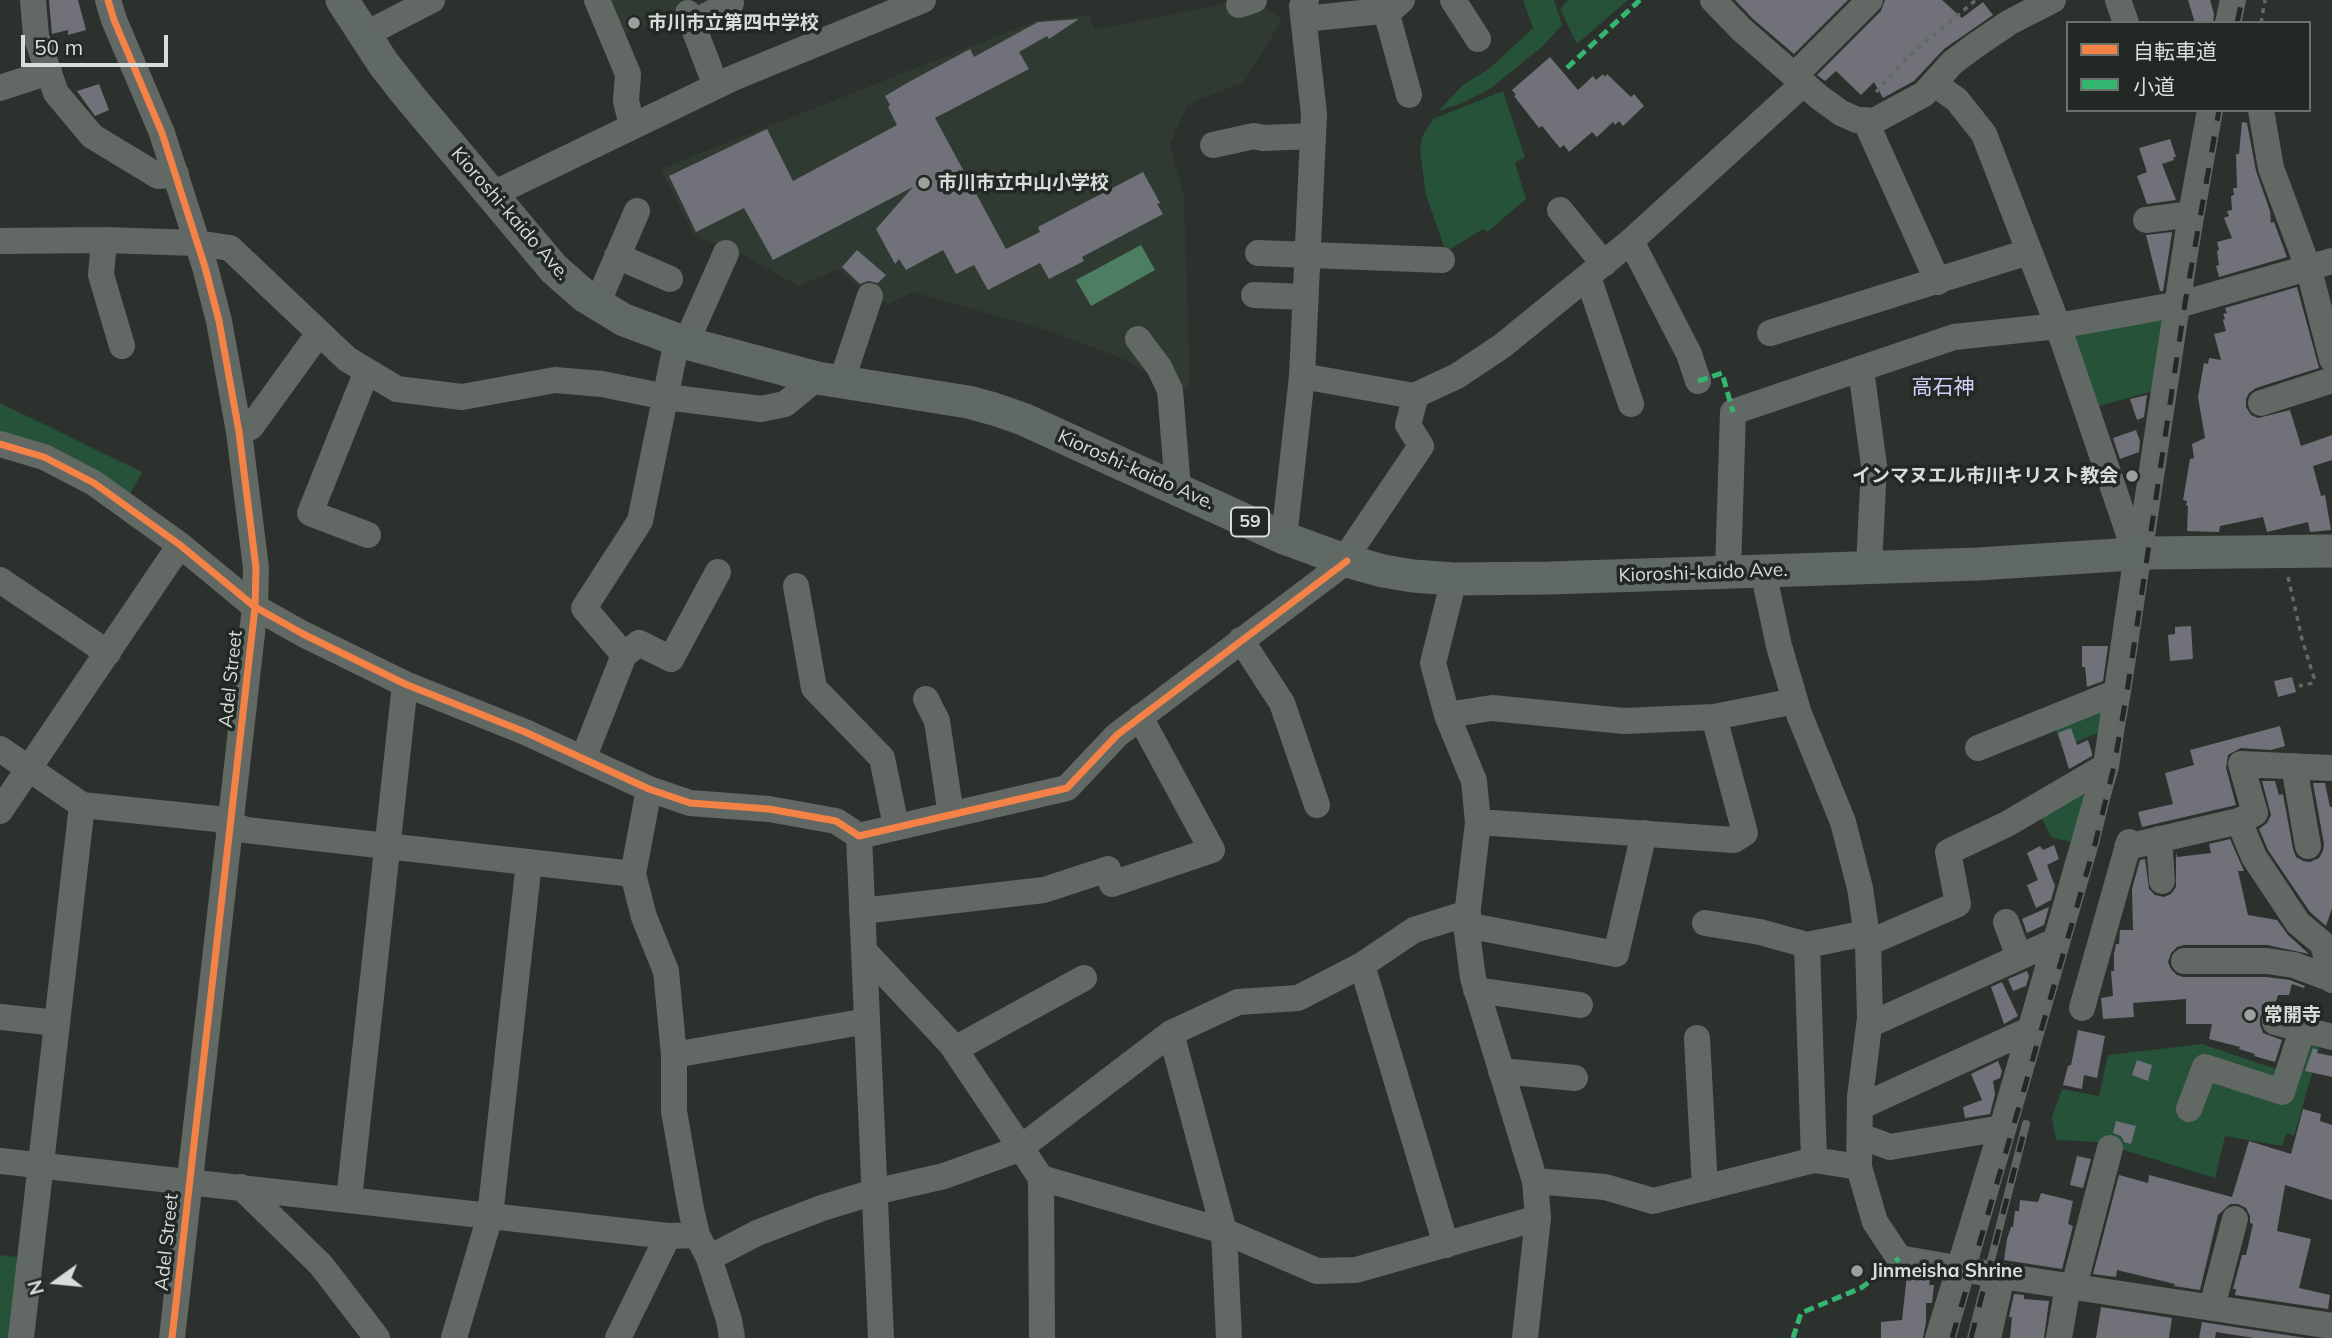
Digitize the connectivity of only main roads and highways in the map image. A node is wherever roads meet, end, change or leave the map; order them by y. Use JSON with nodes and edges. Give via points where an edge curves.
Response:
{"nodes":[{"id":1,"x":342,"y":0,"type":"edge"},
{"id":2,"x":2332,"y":551,"type":"edge"}],
"edges":[{"from":1,"to":2,"type":"main road","name":"Kioroshi-kaido Ave.","number":"59","via":[[399,85],[554,269],[586,297],[624,320],[681,341],[829,381],[994,409],[1284,538],[1345,560],[1413,576],[1454,579]]}]}
